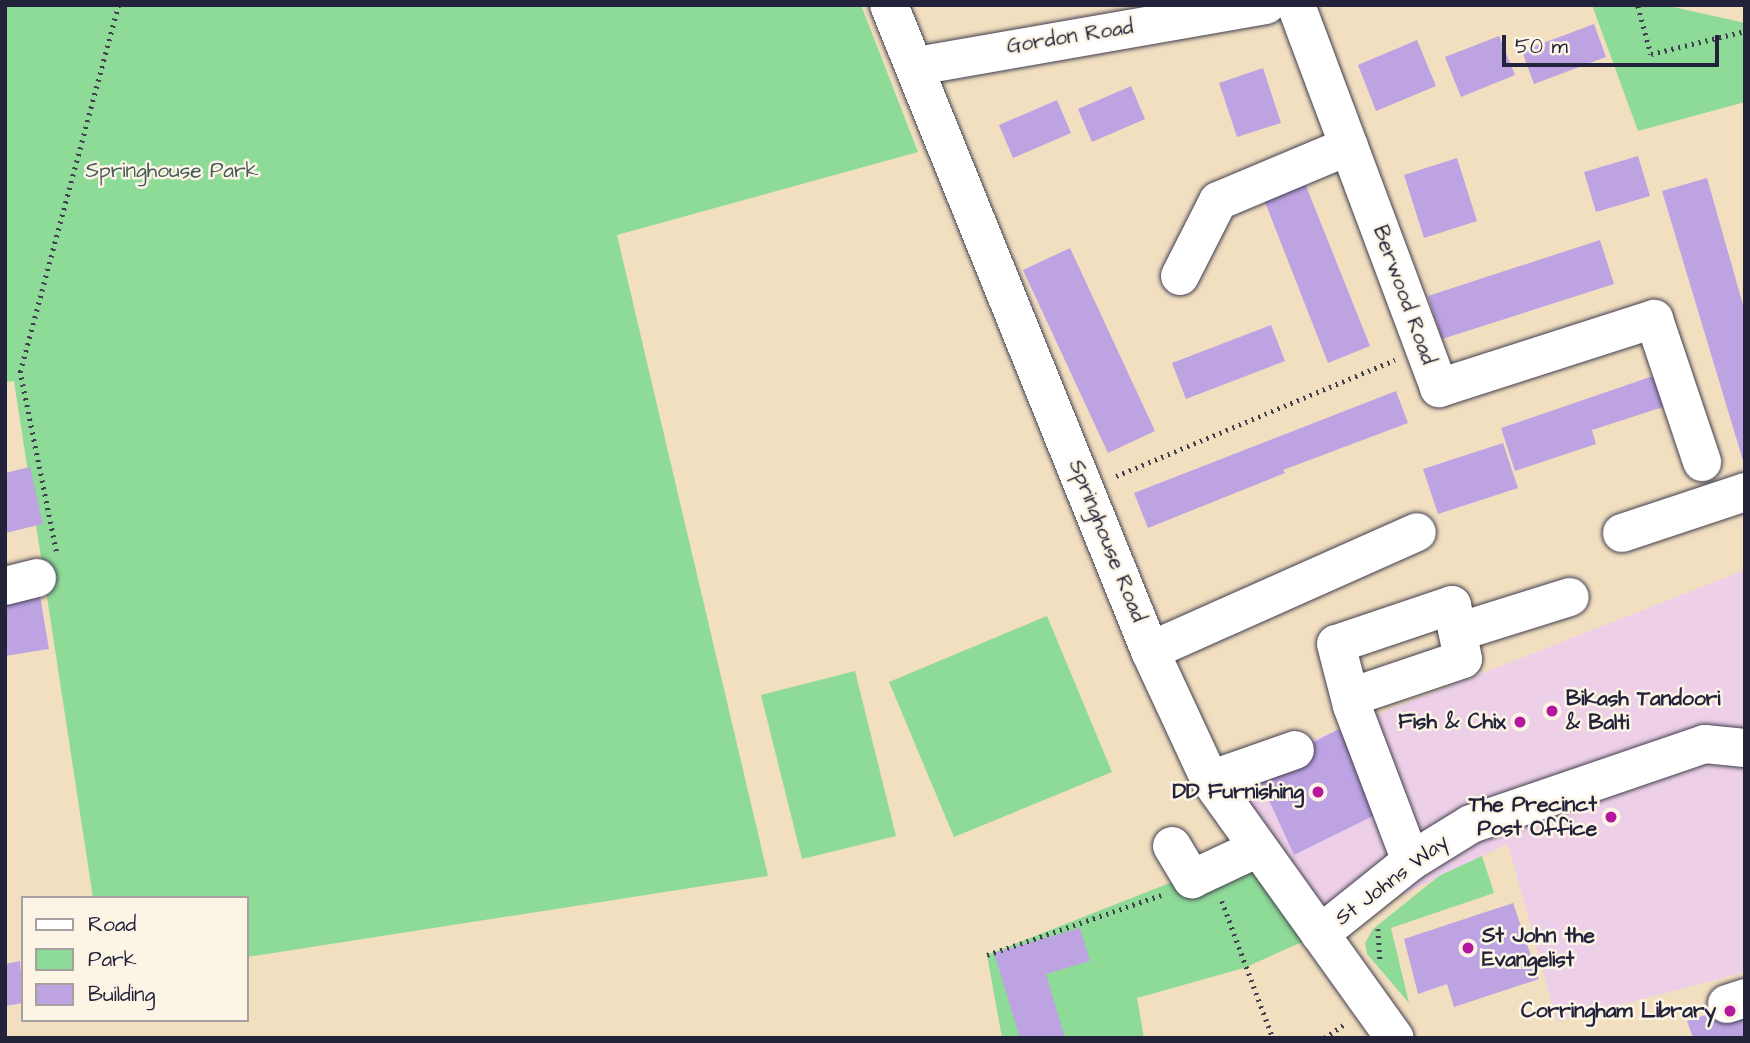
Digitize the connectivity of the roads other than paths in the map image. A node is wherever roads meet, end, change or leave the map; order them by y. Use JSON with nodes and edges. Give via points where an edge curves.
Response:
{"nodes":[{"id":1,"x":888,"y":5,"type":"edge"},
{"id":2,"x":1266,"y":5,"type":"edge"},
{"id":3,"x":1296,"y":5,"type":"edge"},
{"id":4,"x":917,"y":66,"type":"junction"},
{"id":5,"x":1349,"y":146,"type":"junction"},
{"id":6,"x":1180,"y":276,"type":"dead end"},
{"id":7,"x":1702,"y":462,"type":"dead end"},
{"id":8,"x":1745,"y":492,"type":"edge"},
{"id":9,"x":1417,"y":532,"type":"dead end"},
{"id":10,"x":1622,"y":533,"type":"dead end"},
{"id":11,"x":1570,"y":597,"type":"dead end"},
{"id":12,"x":1458,"y":632,"type":"junction"},
{"id":13,"x":1150,"y":651,"type":"junction"},
{"id":14,"x":1351,"y":697,"type":"junction"},
{"id":15,"x":1745,"y":748,"type":"edge"},
{"id":16,"x":1296,"y":750,"type":"dead end"},
{"id":17,"x":1210,"y":780,"type":"junction"},
{"id":18,"x":1172,"y":846,"type":"dead end"},
{"id":19,"x":1256,"y":849,"type":"junction"},
{"id":20,"x":1411,"y":861,"type":"junction"},
{"id":21,"x":1320,"y":934,"type":"junction"},
{"id":22,"x":1395,"y":1038,"type":"edge"}],
"edges":[{"from":1,"to":4,"type":"street","name":"Springhouse Road"},
{"from":2,"to":4,"type":"street","name":"Gordon Road"},
{"from":3,"to":5,"type":"street","name":"Berwood Road"},
{"from":4,"to":13,"type":"street","name":"Springhouse Road"},
{"from":5,"to":6,"type":"street","via":[[1218,201]]},
{"from":5,"to":7,"type":"street","name":"Berwood Road","via":[[1439,388],[1654,319]]},
{"from":8,"to":10,"type":"street"},
{"from":9,"to":13,"type":"street"},
{"from":11,"to":12,"type":"street"},
{"from":12,"to":14,"type":"street","via":[[1463,659]]},
{"from":12,"to":14,"type":"street","via":[[1452,605],[1336,644]]},
{"from":13,"to":17,"type":"street","name":"Springhouse Road"},
{"from":14,"to":20,"type":"street"},
{"from":15,"to":20,"type":"street","name":"St Johns Way","via":[[1705,744],[1471,824]]},
{"from":16,"to":17,"type":"street"},
{"from":17,"to":19,"type":"street","name":"Springhouse Road"},
{"from":18,"to":19,"type":"street","via":[[1201,875]]},
{"from":19,"to":21,"type":"street","name":"Springhouse Road"},
{"from":20,"to":21,"type":"street","name":"St Johns Way"},
{"from":21,"to":22,"type":"street","name":"Springhouse Road"}]}
